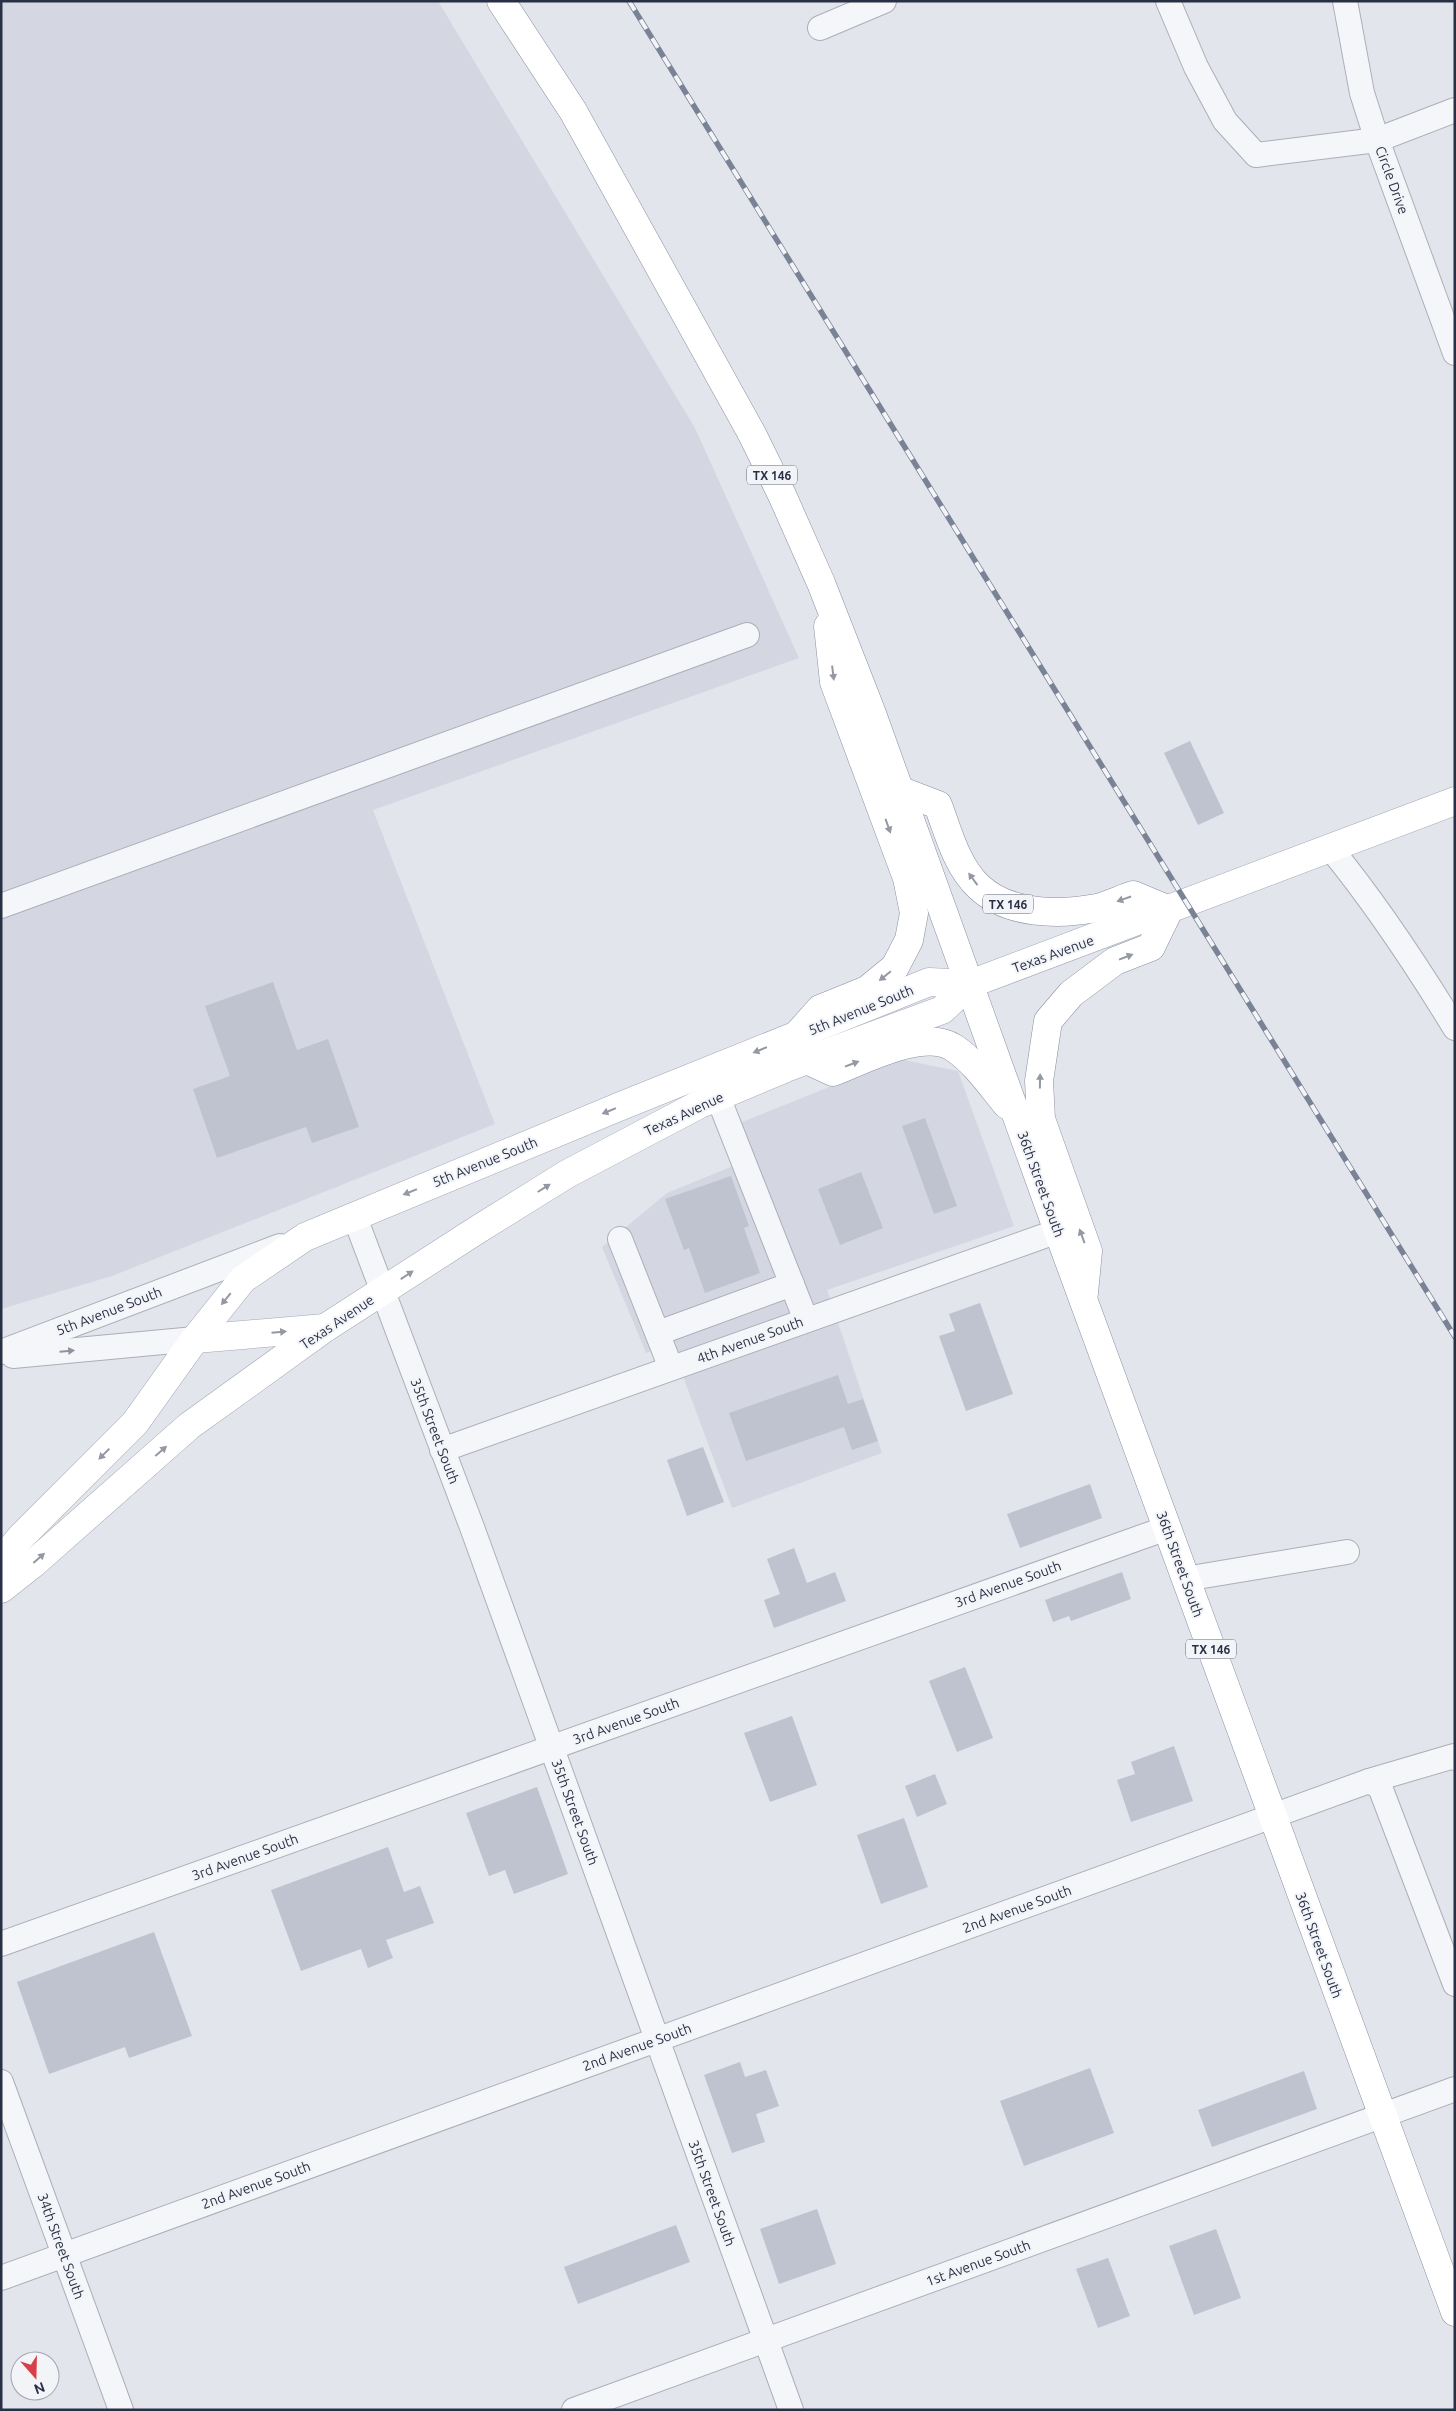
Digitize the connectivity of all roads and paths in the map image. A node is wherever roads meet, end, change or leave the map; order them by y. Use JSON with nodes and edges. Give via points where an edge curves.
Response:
{"nodes":[{"id":1,"x":501,"y":1,"type":"edge"},
{"id":2,"x":884,"y":1,"type":"edge"},
{"id":3,"x":1168,"y":1,"type":"edge"},
{"id":4,"x":1345,"y":1,"type":"edge"},
{"id":5,"x":820,"y":28,"type":"dead end"},
{"id":6,"x":1455,"y":110,"type":"edge"},
{"id":7,"x":1377,"y":140,"type":"junction"},
{"id":8,"x":1455,"y":353,"type":"edge"},
{"id":9,"x":823,"y":590,"type":"junction"},
{"id":10,"x":747,"y":635,"type":"dead end"},
{"id":11,"x":899,"y":790,"type":"junction"},
{"id":12,"x":1455,"y":801,"type":"edge"},
{"id":13,"x":1331,"y":849,"type":"junction"},
{"id":14,"x":1,"y":906,"type":"edge"},
{"id":15,"x":1169,"y":910,"type":"junction"},
{"id":16,"x":970,"y":984,"type":"junction"},
{"id":17,"x":1455,"y":1028,"type":"edge"},
{"id":18,"x":797,"y":1035,"type":"junction"},
{"id":19,"x":808,"y":1060,"type":"junction"},
{"id":20,"x":718,"y":1097,"type":"junction"},
{"id":21,"x":1017,"y":1115,"type":"junction"},
{"id":22,"x":354,"y":1216,"type":"junction"},
{"id":23,"x":1058,"y":1231,"type":"junction"},
{"id":24,"x":305,"y":1237,"type":"junction"},
{"id":25,"x":620,"y":1239,"type":"dead end"},
{"id":26,"x":792,"y":1284,"type":"junction"},
{"id":27,"x":382,"y":1292,"type":"junction"},
{"id":28,"x":1084,"y":1302,"type":"junction"},
{"id":29,"x":732,"y":1306,"type":"junction"},
{"id":30,"x":806,"y":1320,"type":"junction"},
{"id":31,"x":326,"y":1328,"type":"junction"},
{"id":32,"x":658,"y":1333,"type":"junction"},
{"id":33,"x":195,"y":1339,"type":"junction"},
{"id":34,"x":745,"y":1342,"type":"junction"},
{"id":35,"x":1,"y":1352,"type":"edge"},
{"id":36,"x":1,"y":1357,"type":"edge"},
{"id":37,"x":671,"y":1368,"type":"junction"},
{"id":38,"x":442,"y":1450,"type":"junction"},
{"id":39,"x":1167,"y":1528,"type":"junction"},
{"id":40,"x":1347,"y":1552,"type":"dead end"},
{"id":41,"x":1,"y":1561,"type":"edge"},
{"id":42,"x":1185,"y":1578,"type":"junction"},
{"id":43,"x":1,"y":1589,"type":"edge"},
{"id":44,"x":552,"y":1747,"type":"junction"},
{"id":45,"x":1455,"y":1758,"type":"edge"},
{"id":46,"x":1369,"y":1781,"type":"junction"},
{"id":47,"x":1272,"y":1816,"type":"junction"},
{"id":48,"x":1,"y":1944,"type":"edge"},
{"id":49,"x":1455,"y":1984,"type":"edge"},
{"id":50,"x":657,"y":2039,"type":"junction"},
{"id":51,"x":1,"y":2082,"type":"edge"},
{"id":52,"x":1455,"y":2090,"type":"edge"},
{"id":53,"x":1382,"y":2117,"type":"junction"},
{"id":54,"x":64,"y":2255,"type":"junction"},
{"id":55,"x":1,"y":2278,"type":"edge"},
{"id":56,"x":1455,"y":2312,"type":"edge"},
{"id":57,"x":766,"y":2340,"type":"junction"},
{"id":58,"x":120,"y":2410,"type":"edge"},
{"id":59,"x":574,"y":2410,"type":"edge"},
{"id":60,"x":791,"y":2410,"type":"edge"}],
"edges":[{"from":1,"to":9,"type":"main road","number":"TX 146","via":[[573,111],[752,434]]},
{"from":2,"to":5,"type":"street"},
{"from":3,"to":7,"type":"street","via":[[1196,67],[1225,121],[1256,155]]},
{"from":4,"to":7,"type":"street","name":"Circle Drive","via":[[1362,94]]},
{"from":6,"to":7,"type":"street"},
{"from":7,"to":8,"type":"street","name":"Circle Drive"},
{"from":9,"to":11,"type":"main road","number":"TX 146"},
{"from":9,"to":18,"type":"main road","one_way":true,"via":[[834,682],[901,862],[914,913],[909,940],[895,967],[867,990],[820,1009]]},
{"from":10,"to":14,"type":"street"},
{"from":15,"to":11,"type":"main road","number":"TX 146","one_way":true,"via":[[1133,895],[1098,907],[1068,912],[1041,911],[1004,903],[979,887],[960,862],[938,805]]},
{"from":11,"to":16,"type":"main road","number":"TX 146"},
{"from":12,"to":13,"type":"main road","name":"Texas Avenue"},
{"from":13,"to":15,"type":"main road","name":"Texas Avenue"},
{"from":13,"to":17,"type":"street","via":[[1355,878]]},
{"from":15,"to":16,"type":"main road","name":"Texas Avenue"},
{"from":28,"to":15,"type":"main road","one_way":true,"via":[[1088,1251],[1041,1119],[1039,1081],[1048,1021],[1071,994],[1115,961],[1151,947]]},
{"from":16,"to":18,"type":"main road","name":"5th Avenue South","via":[[929,982]]},
{"from":16,"to":19,"type":"main road","name":"Texas Avenue","via":[[942,1010]]},
{"from":16,"to":21,"type":"main road","name":"36th Street South","number":"TX 146"},
{"from":18,"to":22,"type":"main road","name":"5th Avenue South","one_way":true},
{"from":19,"to":20,"type":"main road","name":"Texas Avenue"},
{"from":19,"to":21,"type":"main road","number":"TX 146","one_way":true,"via":[[833,1072],[927,1040],[954,1048]]},
{"from":20,"to":26,"type":"street"},
{"from":27,"to":20,"type":"main road","name":"Texas Avenue","one_way":true,"via":[[567,1174]]},
{"from":21,"to":23,"type":"main road","name":"36th Street South","number":"TX 146"},
{"from":22,"to":24,"type":"main road","name":"5th Avenue South"},
{"from":22,"to":27,"type":"street","name":"35th Street South"},
{"from":23,"to":28,"type":"main road","name":"36th Street South","number":"TX 146"},
{"from":23,"to":30,"type":"street","name":"4th Avenue South"},
{"from":24,"to":33,"type":"main road","one_way":true,"via":[[243,1278]]},
{"from":24,"to":35,"type":"street","name":"5th Avenue South"},
{"from":25,"to":32,"type":"street"},
{"from":26,"to":29,"type":"street"},
{"from":26,"to":30,"type":"street"},
{"from":27,"to":31,"type":"main road","name":"Texas Avenue"},
{"from":27,"to":38,"type":"street","name":"35th Street South"},
{"from":28,"to":39,"type":"main road","name":"36th Street South","number":"TX 146"},
{"from":29,"to":32,"type":"street"},
{"from":29,"to":34,"type":"street"},
{"from":30,"to":34,"type":"street","name":"4th Avenue South"},
{"from":33,"to":31,"type":"main road","one_way":true},
{"from":43,"to":31,"type":"main road","name":"Texas Avenue","one_way":true,"via":[[189,1426]]},
{"from":32,"to":37,"type":"street"},
{"from":36,"to":33,"type":"street","one_way":true},
{"from":33,"to":41,"type":"main road","one_way":true,"via":[[135,1423]]},
{"from":34,"to":37,"type":"street","name":"4th Avenue South"},
{"from":37,"to":38,"type":"street","name":"4th Avenue South"},
{"from":38,"to":44,"type":"street","name":"35th Street South"},
{"from":39,"to":42,"type":"main road","name":"36th Street South","number":"TX 146"},
{"from":39,"to":44,"type":"street","name":"3rd Avenue South"},
{"from":40,"to":42,"type":"street"},
{"from":42,"to":47,"type":"main road","name":"36th Street South","number":"TX 146"},
{"from":44,"to":48,"type":"street","name":"3rd Avenue South"},
{"from":44,"to":50,"type":"street","name":"35th Street South"},
{"from":45,"to":46,"type":"street","name":"2nd Avenue South"},
{"from":46,"to":47,"type":"street","name":"2nd Avenue South"},
{"from":46,"to":49,"type":"street","via":[[1380,1787]]},
{"from":47,"to":50,"type":"street","name":"2nd Avenue South"},
{"from":47,"to":53,"type":"main road","name":"36th Street South","number":"TX 146"},
{"from":50,"to":54,"type":"street","name":"2nd Avenue South"},
{"from":50,"to":57,"type":"street","name":"35th Street South"},
{"from":51,"to":54,"type":"street","name":"34th Street South"},
{"from":52,"to":53,"type":"street","name":"1st Avenue South"},
{"from":53,"to":56,"type":"main road","name":"36th Street South","number":"TX 146"},
{"from":53,"to":57,"type":"street","name":"1st Avenue South"},
{"from":54,"to":55,"type":"street","name":"2nd Avenue South"},
{"from":54,"to":58,"type":"street","name":"34th Street South"},
{"from":57,"to":59,"type":"street","name":"1st Avenue South"},
{"from":57,"to":60,"type":"street","name":"35th Street South"}]}
